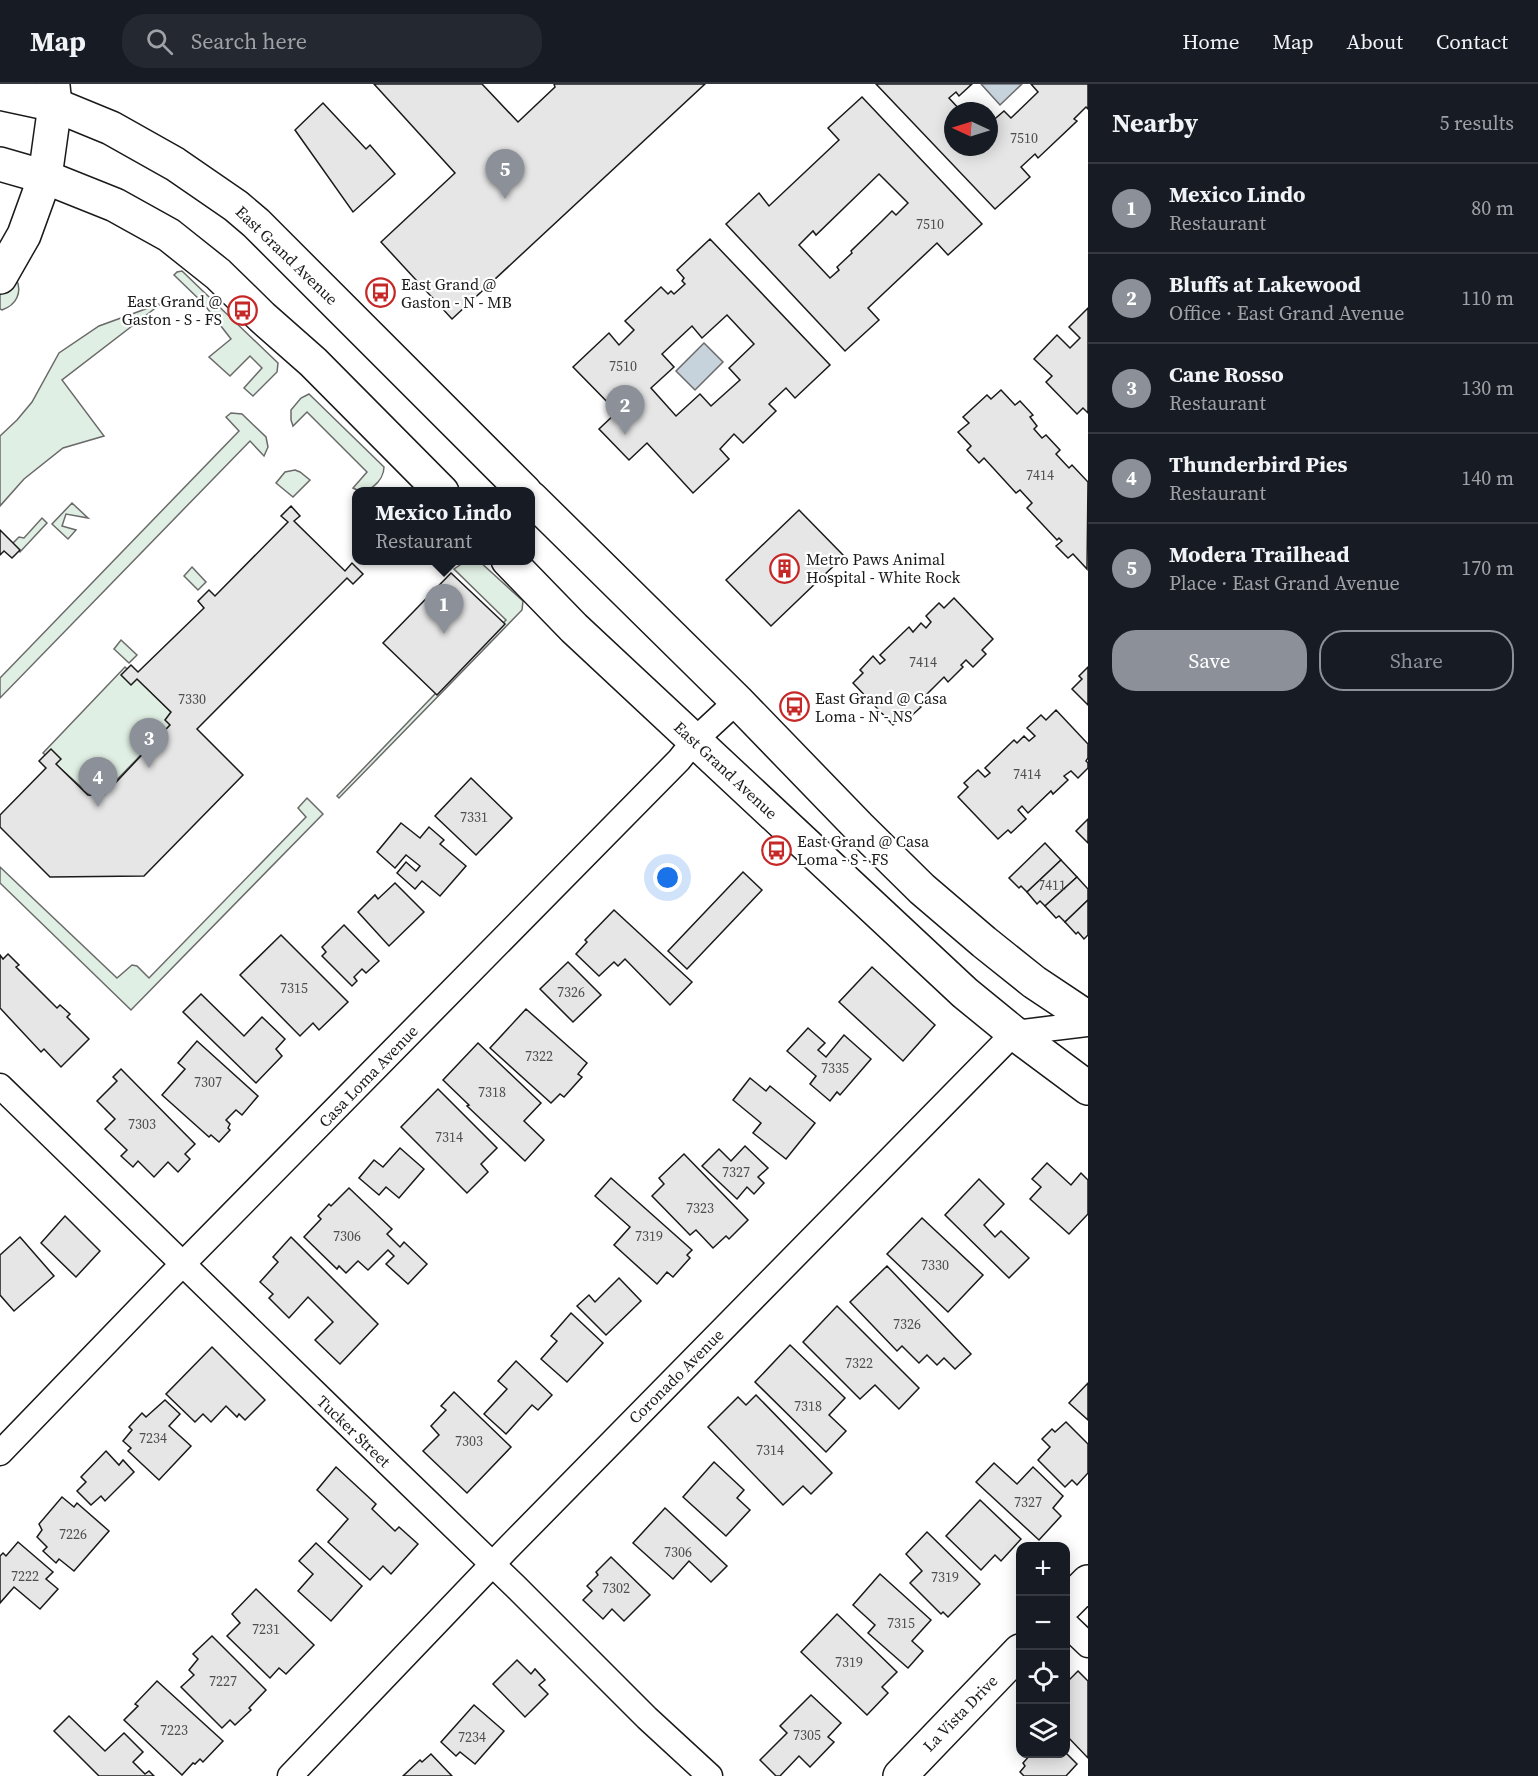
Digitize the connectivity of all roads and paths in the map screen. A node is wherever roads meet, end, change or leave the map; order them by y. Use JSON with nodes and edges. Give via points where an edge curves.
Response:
{"nodes":[{"id":1,"x":0,"y":93,"type":"edge"},
{"id":2,"x":54,"y":95,"type":"edge"},
{"id":3,"x":0,"y":164,"type":"edge"},
{"id":4,"x":45,"y":177,"type":"junction"},
{"id":5,"x":0,"y":277,"type":"edge"},
{"id":6,"x":437,"y":487,"type":"edge"},
{"id":7,"x":520,"y":487,"type":"edge"},
{"id":8,"x":535,"y":502,"type":"edge"},
{"id":9,"x":512,"y":565,"type":"edge"},
{"id":10,"x":736,"y":701,"type":"junction"},
{"id":11,"x":695,"y":740,"type":"junction"},
{"id":12,"x":1088,"y":1018,"type":"edge"},
{"id":13,"x":1088,"y":1024,"type":"edge"},
{"id":14,"x":1014,"y":1033,"type":"junction"},
{"id":15,"x":0,"y":1086,"type":"edge"},
{"id":16,"x":1088,"y":1088,"type":"edge"},
{"id":17,"x":183,"y":1264,"type":"junction"},
{"id":18,"x":0,"y":1453,"type":"edge"},
{"id":19,"x":492,"y":1564,"type":"junction"},
{"id":20,"x":1088,"y":1582,"type":"edge"},
{"id":21,"x":1070,"y":1599,"type":"edge"},
{"id":22,"x":1070,"y":1629,"type":"edge"},
{"id":23,"x":1088,"y":1645,"type":"edge"},
{"id":24,"x":1016,"y":1655,"type":"edge"},
{"id":25,"x":290,"y":1776,"type":"edge"},
{"id":26,"x":710,"y":1776,"type":"edge"},
{"id":27,"x":900,"y":1776,"type":"edge"}],
"edges":[{"from":1,"to":2,"type":"main road","name":"East Grand Avenue"},
{"from":2,"to":4,"type":"main road"},
{"from":2,"to":7,"type":"main road","name":"East Grand Avenue","via":[[175,164],[236,206]]},
{"from":3,"to":4,"type":"main road"},
{"from":4,"to":5,"type":"main road","via":[[24,235]]},
{"from":4,"to":6,"type":"main road","via":[[142,220],[218,274],[313,362]]},
{"from":8,"to":10,"type":"main road"},
{"from":9,"to":11,"type":"main road","name":"East Grand Avenue"},
{"from":10,"to":11,"type":"street","name":"Casa Loma Avenue"},
{"from":10,"to":12,"type":"main road","via":[[922,889],[1034,982]]},
{"from":11,"to":14,"type":"main road","name":"East Grand Avenue","via":[[965,993]]},
{"from":11,"to":17,"type":"street","name":"Casa Loma Avenue"},
{"from":13,"to":14,"type":"street"},
{"from":14,"to":16,"type":"main road","name":"East Grand Avenue"},
{"from":14,"to":19,"type":"street","name":"Coronado Avenue"},
{"from":15,"to":17,"type":"street","name":"Tucker Street"},
{"from":17,"to":18,"type":"street","name":"Casa Loma Avenue"},
{"from":17,"to":19,"type":"street","name":"Tucker Street"},
{"from":19,"to":25,"type":"street","name":"Coronado Avenue"},
{"from":19,"to":26,"type":"street","name":"Tucker Street"},
{"from":20,"to":21,"type":"main road"},
{"from":22,"to":23,"type":"street"},
{"from":24,"to":27,"type":"main road","name":"La Vista Drive"}]}
